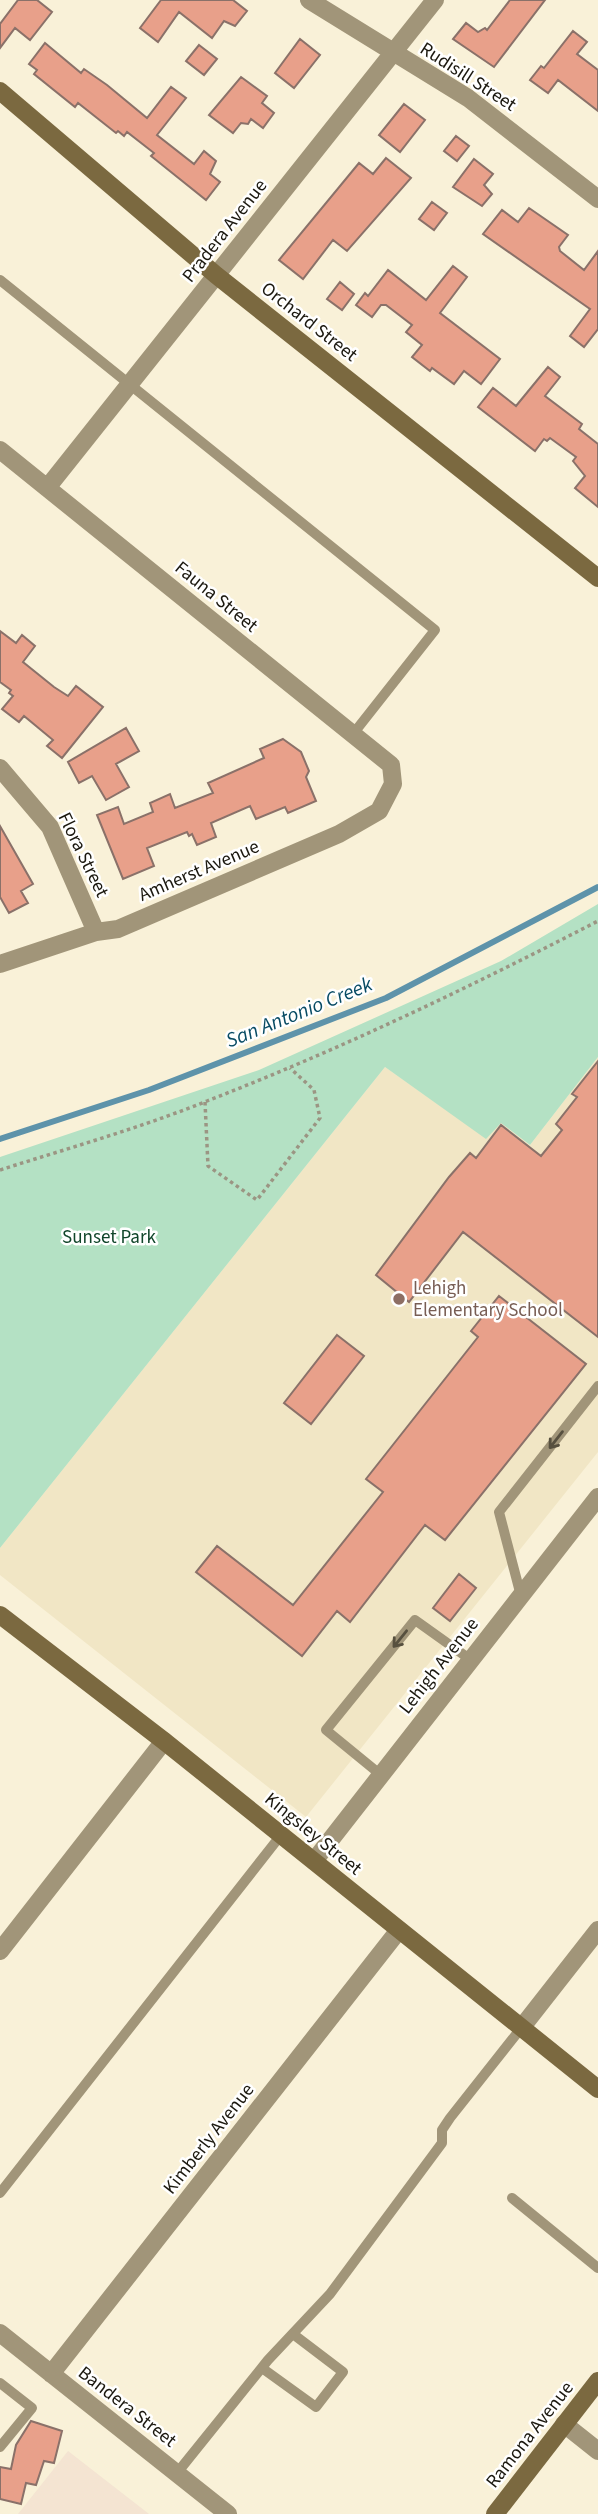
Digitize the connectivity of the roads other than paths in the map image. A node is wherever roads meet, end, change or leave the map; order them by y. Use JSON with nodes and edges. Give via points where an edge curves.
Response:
{"nodes":[{"id":1,"x":309,"y":0,"type":"edge"},
{"id":2,"x":435,"y":0,"type":"edge"},
{"id":3,"x":392,"y":53,"type":"junction"},
{"id":4,"x":0,"y":92,"type":"edge"},
{"id":5,"x":598,"y":199,"type":"edge"},
{"id":6,"x":216,"y":275,"type":"junction"},
{"id":7,"x":0,"y":280,"type":"edge"},
{"id":8,"x":129,"y":385,"type":"junction"},
{"id":9,"x":0,"y":450,"type":"edge"},
{"id":10,"x":47,"y":488,"type":"junction"},
{"id":11,"x":598,"y":578,"type":"edge"},
{"id":12,"x":353,"y":734,"type":"junction"},
{"id":13,"x":0,"y":768,"type":"edge"},
{"id":14,"x":393,"y":784,"type":"joint"},
{"id":15,"x":96,"y":932,"type":"junction"},
{"id":16,"x":0,"y":964,"type":"edge"},
{"id":17,"x":598,"y":1386,"type":"edge"},
{"id":18,"x":598,"y":1497,"type":"edge"},
{"id":19,"x":521,"y":1596,"type":"junction"},
{"id":20,"x":0,"y":1615,"type":"edge"},
{"id":21,"x":471,"y":1660,"type":"junction"},
{"id":22,"x":164,"y":1741,"type":"junction"},
{"id":23,"x":381,"y":1775,"type":"junction"},
{"id":24,"x":281,"y":1835,"type":"junction"},
{"id":25,"x":314,"y":1861,"type":"junction"},
{"id":26,"x":399,"y":1930,"type":"junction"},
{"id":27,"x":598,"y":1930,"type":"edge"},
{"id":28,"x":0,"y":1951,"type":"edge"},
{"id":29,"x":522,"y":2027,"type":"junction"},
{"id":30,"x":598,"y":2089,"type":"edge"},
{"id":31,"x":0,"y":2193,"type":"edge"},
{"id":32,"x":512,"y":2198,"type":"dead end"},
{"id":33,"x":598,"y":2268,"type":"edge"},
{"id":34,"x":0,"y":2333,"type":"edge"},
{"id":35,"x":293,"y":2334,"type":"junction"},
{"id":36,"x":262,"y":2368,"type":"junction"},
{"id":37,"x":51,"y":2374,"type":"junction"},
{"id":38,"x":598,"y":2382,"type":"edge"},
{"id":39,"x":0,"y":2383,"type":"edge"},
{"id":40,"x":564,"y":2424,"type":"junction"},
{"id":41,"x":0,"y":2447,"type":"edge"},
{"id":42,"x":598,"y":2451,"type":"edge"},
{"id":43,"x":177,"y":2473,"type":"junction"},
{"id":44,"x":228,"y":2514,"type":"edge"},
{"id":45,"x":495,"y":2514,"type":"edge"}],
"edges":[{"from":1,"to":3,"type":"street","name":"Rudisill Street"},
{"from":2,"to":3,"type":"street","name":"Pradera Avenue"},
{"from":3,"to":5,"type":"street","name":"Rudisill Street","via":[[468,98]]},
{"from":3,"to":6,"type":"street","name":"Pradera Avenue"},
{"from":4,"to":6,"type":"street","name":"Orchard Street"},
{"from":6,"to":8,"type":"street","name":"Pradera Avenue"},
{"from":6,"to":11,"type":"street","name":"Orchard Street"},
{"from":7,"to":8,"type":"lane"},
{"from":8,"to":10,"type":"street","name":"Pradera Avenue"},
{"from":8,"to":12,"type":"lane","via":[[435,630]]},
{"from":9,"to":10,"type":"street","name":"Fauna Street"},
{"from":10,"to":12,"type":"street","name":"Fauna Street"},
{"from":12,"to":14,"type":"street","name":"Fauna Street","via":[[391,765]]},
{"from":13,"to":15,"type":"street","name":"Flora Street","via":[[50,827]]},
{"from":14,"to":15,"type":"street","name":"Amherst Avenue","via":[[379,811],[339,834],[118,929]]},
{"from":15,"to":16,"type":"street","name":"Amherst Avenue"},
{"from":17,"to":19,"type":"lane","one_way":true,"via":[[499,1513]]},
{"from":18,"to":19,"type":"street","name":"Lehigh Avenue"},
{"from":19,"to":21,"type":"street","name":"Lehigh Avenue"},
{"from":20,"to":22,"type":"street","name":"Kingsley Street"},
{"from":21,"to":23,"type":"street","name":"Lehigh Avenue"},
{"from":21,"to":23,"type":"lane","one_way":true,"via":[[415,1620],[327,1730]]},
{"from":22,"to":24,"type":"street","name":"Kingsley Street"},
{"from":22,"to":28,"type":"street"},
{"from":23,"to":25,"type":"street","name":"Lehigh Avenue"},
{"from":24,"to":25,"type":"street","name":"Kingsley Street"},
{"from":24,"to":31,"type":"lane"},
{"from":25,"to":26,"type":"street","name":"Kingsley Street"},
{"from":26,"to":29,"type":"street","name":"Kingsley Street"},
{"from":26,"to":37,"type":"street","name":"Kimberly Avenue"},
{"from":27,"to":29,"type":"street"},
{"from":29,"to":30,"type":"street","name":"Kingsley Street"},
{"from":29,"to":35,"type":"lane","via":[[450,2118],[442,2130],[442,2143],[330,2294]]},
{"from":32,"to":33,"type":"lane"},
{"from":34,"to":37,"type":"street","name":"Bandera Street"},
{"from":35,"to":36,"type":"lane"},
{"from":35,"to":36,"type":"lane","via":[[343,2372],[316,2407]]},
{"from":36,"to":43,"type":"lane"},
{"from":37,"to":43,"type":"street","name":"Bandera Street"},
{"from":38,"to":40,"type":"street","name":"Ramona Avenue"},
{"from":39,"to":41,"type":"lane","via":[[32,2408]]},
{"from":40,"to":42,"type":"street"},
{"from":40,"to":45,"type":"street","name":"Ramona Avenue"},
{"from":43,"to":44,"type":"street","name":"Bandera Street"}]}
